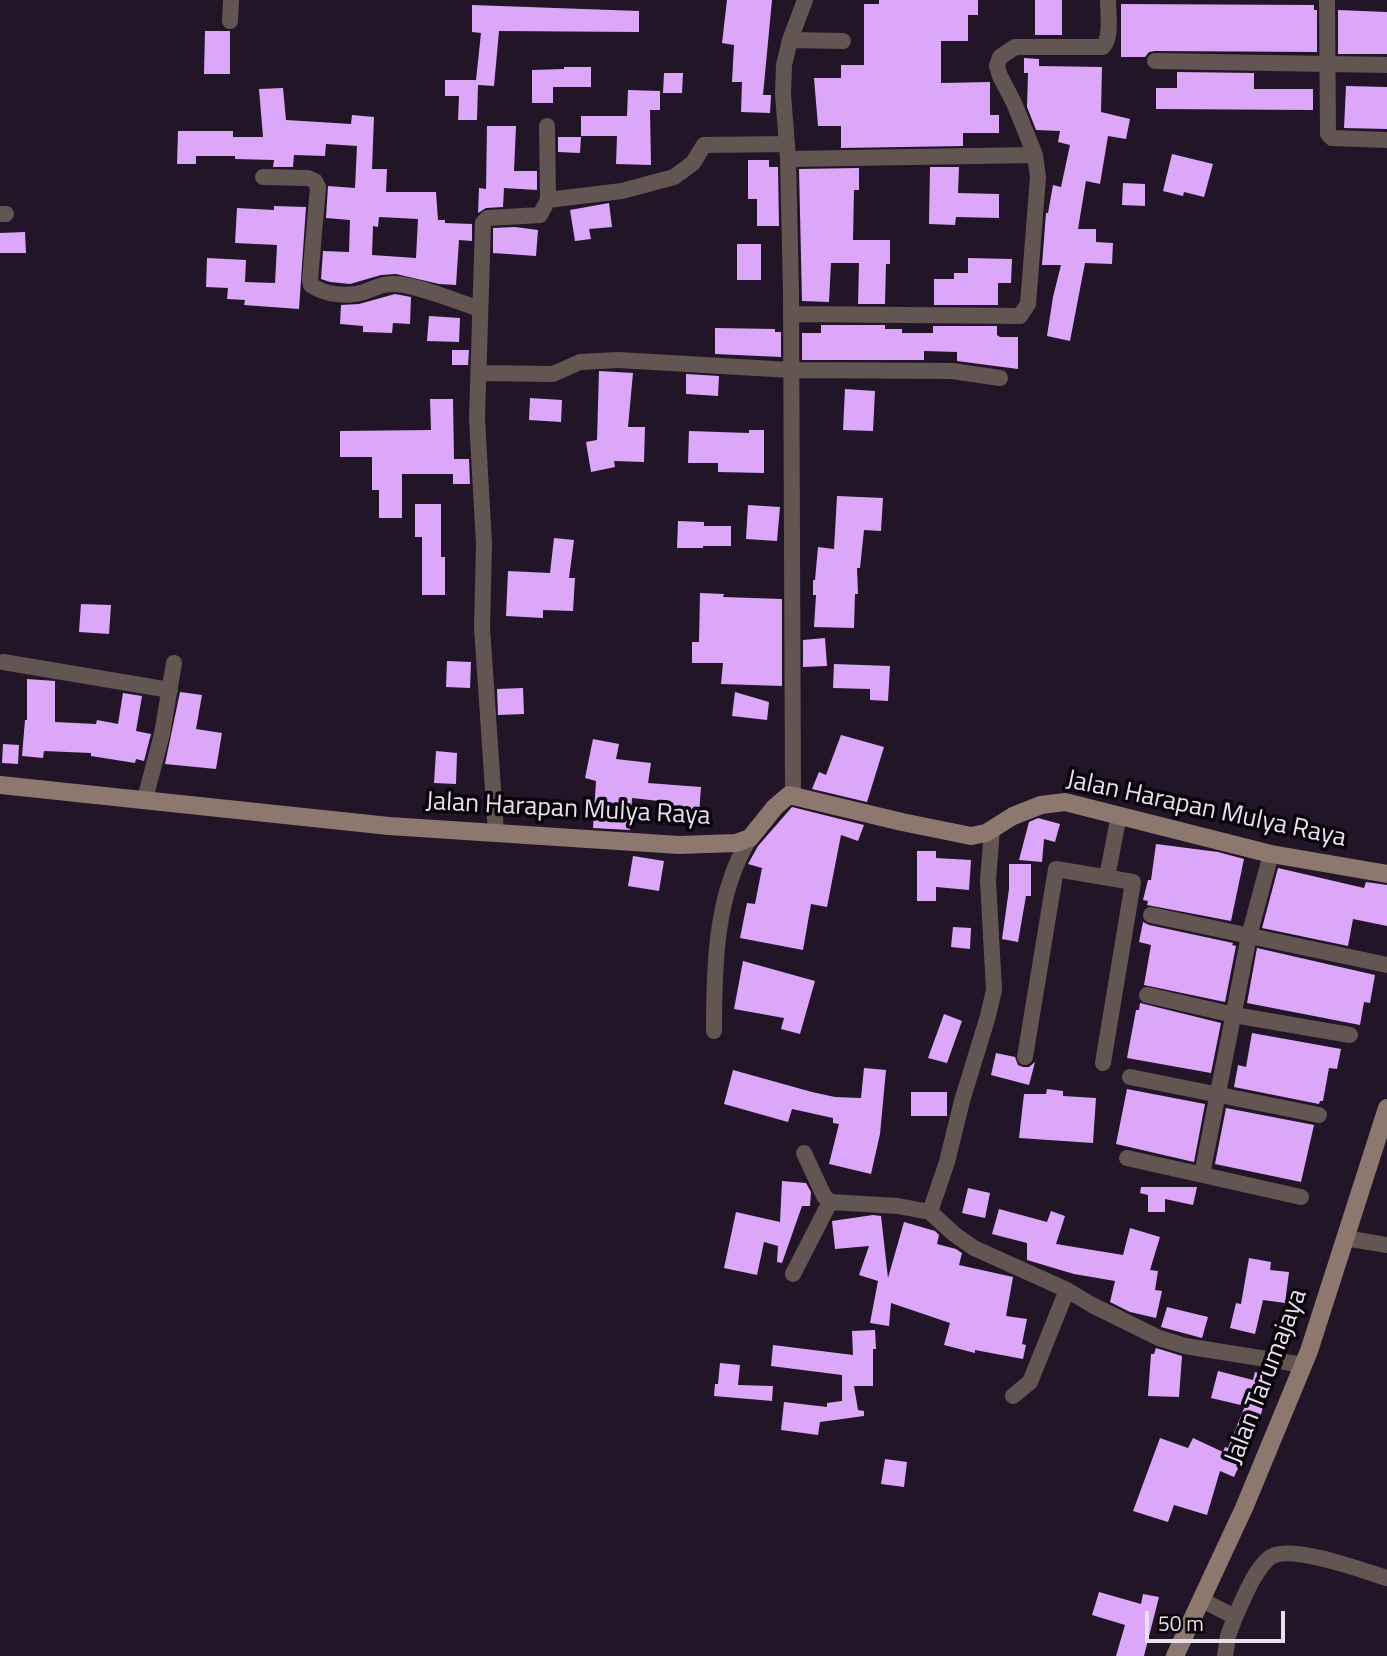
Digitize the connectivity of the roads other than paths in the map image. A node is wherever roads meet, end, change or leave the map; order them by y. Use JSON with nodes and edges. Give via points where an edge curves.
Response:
{"nodes":[{"id":1,"x":231,"y":0,"type":"edge"},
{"id":2,"x":805,"y":0,"type":"edge"},
{"id":3,"x":1108,"y":0,"type":"edge"},
{"id":4,"x":1327,"y":0,"type":"edge"},
{"id":5,"x":230,"y":21,"type":"dead end"},
{"id":6,"x":790,"y":40,"type":"junction"},
{"id":7,"x":843,"y":41,"type":"dead end"},
{"id":8,"x":1155,"y":61,"type":"dead end"},
{"id":9,"x":1328,"y":64,"type":"junction"},
{"id":10,"x":1387,"y":65,"type":"edge"},
{"id":11,"x":547,"y":125,"type":"dead end"},
{"id":12,"x":1387,"y":140,"type":"edge"},
{"id":13,"x":787,"y":151,"type":"junction"},
{"id":14,"x":1035,"y":155,"type":"junction"},
{"id":15,"x":264,"y":177,"type":"dead end"},
{"id":16,"x":548,"y":200,"type":"junction"},
{"id":17,"x":480,"y":309,"type":"junction"},
{"id":18,"x":790,"y":314,"type":"junction"},
{"id":19,"x":790,"y":370,"type":"junction"},
{"id":20,"x":479,"y":373,"type":"junction"},
{"id":21,"x":1000,"y":378,"type":"dead end"},
{"id":22,"x":3,"y":662,"type":"dead end"},
{"id":23,"x":174,"y":663,"type":"dead end"},
{"id":24,"x":170,"y":690,"type":"junction"},
{"id":25,"x":0,"y":785,"type":"edge"},
{"id":26,"x":793,"y":795,"type":"junction"},
{"id":27,"x":145,"y":799,"type":"junction"},
{"id":28,"x":1119,"y":815,"type":"junction"},
{"id":29,"x":992,"y":830,"type":"junction"},
{"id":30,"x":496,"y":833,"type":"junction"},
{"id":31,"x":750,"y":838,"type":"junction"},
{"id":32,"x":1271,"y":854,"type":"junction"},
{"id":33,"x":1387,"y":874,"type":"edge"},
{"id":34,"x":1107,"y":877,"type":"junction"},
{"id":35,"x":1151,"y":915,"type":"dead end"},
{"id":36,"x":1249,"y":936,"type":"junction"},
{"id":37,"x":1387,"y":965,"type":"edge"},
{"id":38,"x":1147,"y":995,"type":"dead end"},
{"id":39,"x":1234,"y":1015,"type":"junction"},
{"id":40,"x":714,"y":1031,"type":"dead end"},
{"id":41,"x":1350,"y":1035,"type":"dead end"},
{"id":42,"x":1025,"y":1057,"type":"dead end"},
{"id":43,"x":1103,"y":1063,"type":"dead end"},
{"id":44,"x":1130,"y":1077,"type":"dead end"},
{"id":45,"x":1219,"y":1094,"type":"junction"},
{"id":46,"x":1387,"y":1108,"type":"edge"},
{"id":47,"x":1319,"y":1115,"type":"dead end"},
{"id":48,"x":804,"y":1153,"type":"dead end"},
{"id":49,"x":1127,"y":1158,"type":"dead end"},
{"id":50,"x":1202,"y":1174,"type":"junction"},
{"id":51,"x":1301,"y":1197,"type":"dead end"},
{"id":52,"x":830,"y":1202,"type":"junction"},
{"id":53,"x":930,"y":1212,"type":"junction"},
{"id":54,"x":1345,"y":1238,"type":"junction"},
{"id":55,"x":1387,"y":1245,"type":"edge"},
{"id":56,"x":793,"y":1275,"type":"dead end"},
{"id":57,"x":1067,"y":1290,"type":"junction"},
{"id":58,"x":1304,"y":1365,"type":"junction"},
{"id":59,"x":1013,"y":1396,"type":"dead end"},
{"id":60,"x":1387,"y":1578,"type":"edge"},
{"id":61,"x":1202,"y":1600,"type":"junction"},
{"id":62,"x":1235,"y":1617,"type":"junction"},
{"id":63,"x":1175,"y":1656,"type":"edge"},
{"id":64,"x":1225,"y":1656,"type":"edge"}],
"edges":[{"from":1,"to":5,"type":"street"},
{"from":2,"to":6,"type":"street"},
{"from":3,"to":14,"type":"street","via":[[1108,36],[1103,47],[1015,47],[1000,57],[999,76]]},
{"from":4,"to":9,"type":"street"},
{"from":6,"to":7,"type":"street"},
{"from":6,"to":13,"type":"street","via":[[784,65]]},
{"from":8,"to":9,"type":"street"},
{"from":9,"to":10,"type":"street"},
{"from":9,"to":12,"type":"street","via":[[1328,134],[1332,138]]},
{"from":11,"to":16,"type":"street"},
{"from":13,"to":14,"type":"street"},
{"from":13,"to":16,"type":"street","via":[[704,145],[693,163],[674,177],[622,191]]},
{"from":13,"to":18,"type":"street"},
{"from":14,"to":18,"type":"street","via":[[1038,177],[1028,304],[1020,316]]},
{"from":15,"to":17,"type":"street","via":[[316,181],[310,280],[317,290],[343,295],[397,284]]},
{"from":16,"to":17,"type":"street","via":[[540,215],[485,219]]},
{"from":17,"to":20,"type":"street"},
{"from":18,"to":19,"type":"street"},
{"from":19,"to":20,"type":"street","via":[[593,360],[553,374]]},
{"from":19,"to":21,"type":"street","via":[[942,370]]},
{"from":19,"to":26,"type":"street"},
{"from":20,"to":30,"type":"street","via":[[482,628]]},
{"from":22,"to":24,"type":"street"},
{"from":23,"to":24,"type":"street"},
{"from":24,"to":27,"type":"street"},
{"from":25,"to":27,"type":"street","name":"Jalan Harapan Mulya Raya"},
{"from":26,"to":29,"type":"street","name":"Jalan Harapan Mulya Raya","via":[[942,831],[980,836]]},
{"from":26,"to":31,"type":"street","via":[[785,797]]},
{"from":27,"to":30,"type":"street","name":"Jalan Harapan Mulya Raya"},
{"from":28,"to":29,"type":"street","name":"Jalan Harapan Mulya Raya","via":[[1053,802],[1013,816]]},
{"from":28,"to":32,"type":"street","name":"Jalan Harapan Mulya Raya"},
{"from":28,"to":34,"type":"street"},
{"from":29,"to":53,"type":"street","via":[[988,881],[994,990]]},
{"from":30,"to":31,"type":"street","name":"Jalan Harapan Mulya Raya","via":[[679,845],[736,844]]},
{"from":31,"to":40,"type":"street","via":[[738,857],[724,909],[714,966]]},
{"from":32,"to":33,"type":"street","name":"Jalan Harapan Mulya Raya"},
{"from":32,"to":36,"type":"street"},
{"from":34,"to":42,"type":"street","via":[[1056,869]]},
{"from":34,"to":43,"type":"street","via":[[1133,882]]},
{"from":35,"to":36,"type":"street"},
{"from":36,"to":37,"type":"street"},
{"from":36,"to":39,"type":"street"},
{"from":38,"to":39,"type":"street"},
{"from":39,"to":41,"type":"street"},
{"from":39,"to":45,"type":"street"},
{"from":44,"to":45,"type":"street"},
{"from":45,"to":47,"type":"street"},
{"from":45,"to":50,"type":"street"},
{"from":46,"to":54,"type":"street","name":"Jalan Tarumajaya"},
{"from":48,"to":52,"type":"street"},
{"from":49,"to":50,"type":"street"},
{"from":50,"to":51,"type":"street"},
{"from":52,"to":53,"type":"street"},
{"from":52,"to":56,"type":"street"},
{"from":53,"to":57,"type":"street","via":[[974,1248]]},
{"from":54,"to":55,"type":"street"},
{"from":54,"to":58,"type":"street","name":"Jalan Tarumajaya"},
{"from":57,"to":58,"type":"street","via":[[1159,1338]]},
{"from":57,"to":59,"type":"street","via":[[1030,1382]]},
{"from":58,"to":61,"type":"street","name":"Jalan Tarumajaya"},
{"from":60,"to":62,"type":"street","via":[[1309,1555],[1274,1554],[1258,1572]]},
{"from":61,"to":62,"type":"street"},
{"from":61,"to":63,"type":"street","name":"Jalan Tarumajaya"},
{"from":62,"to":64,"type":"street"}]}
